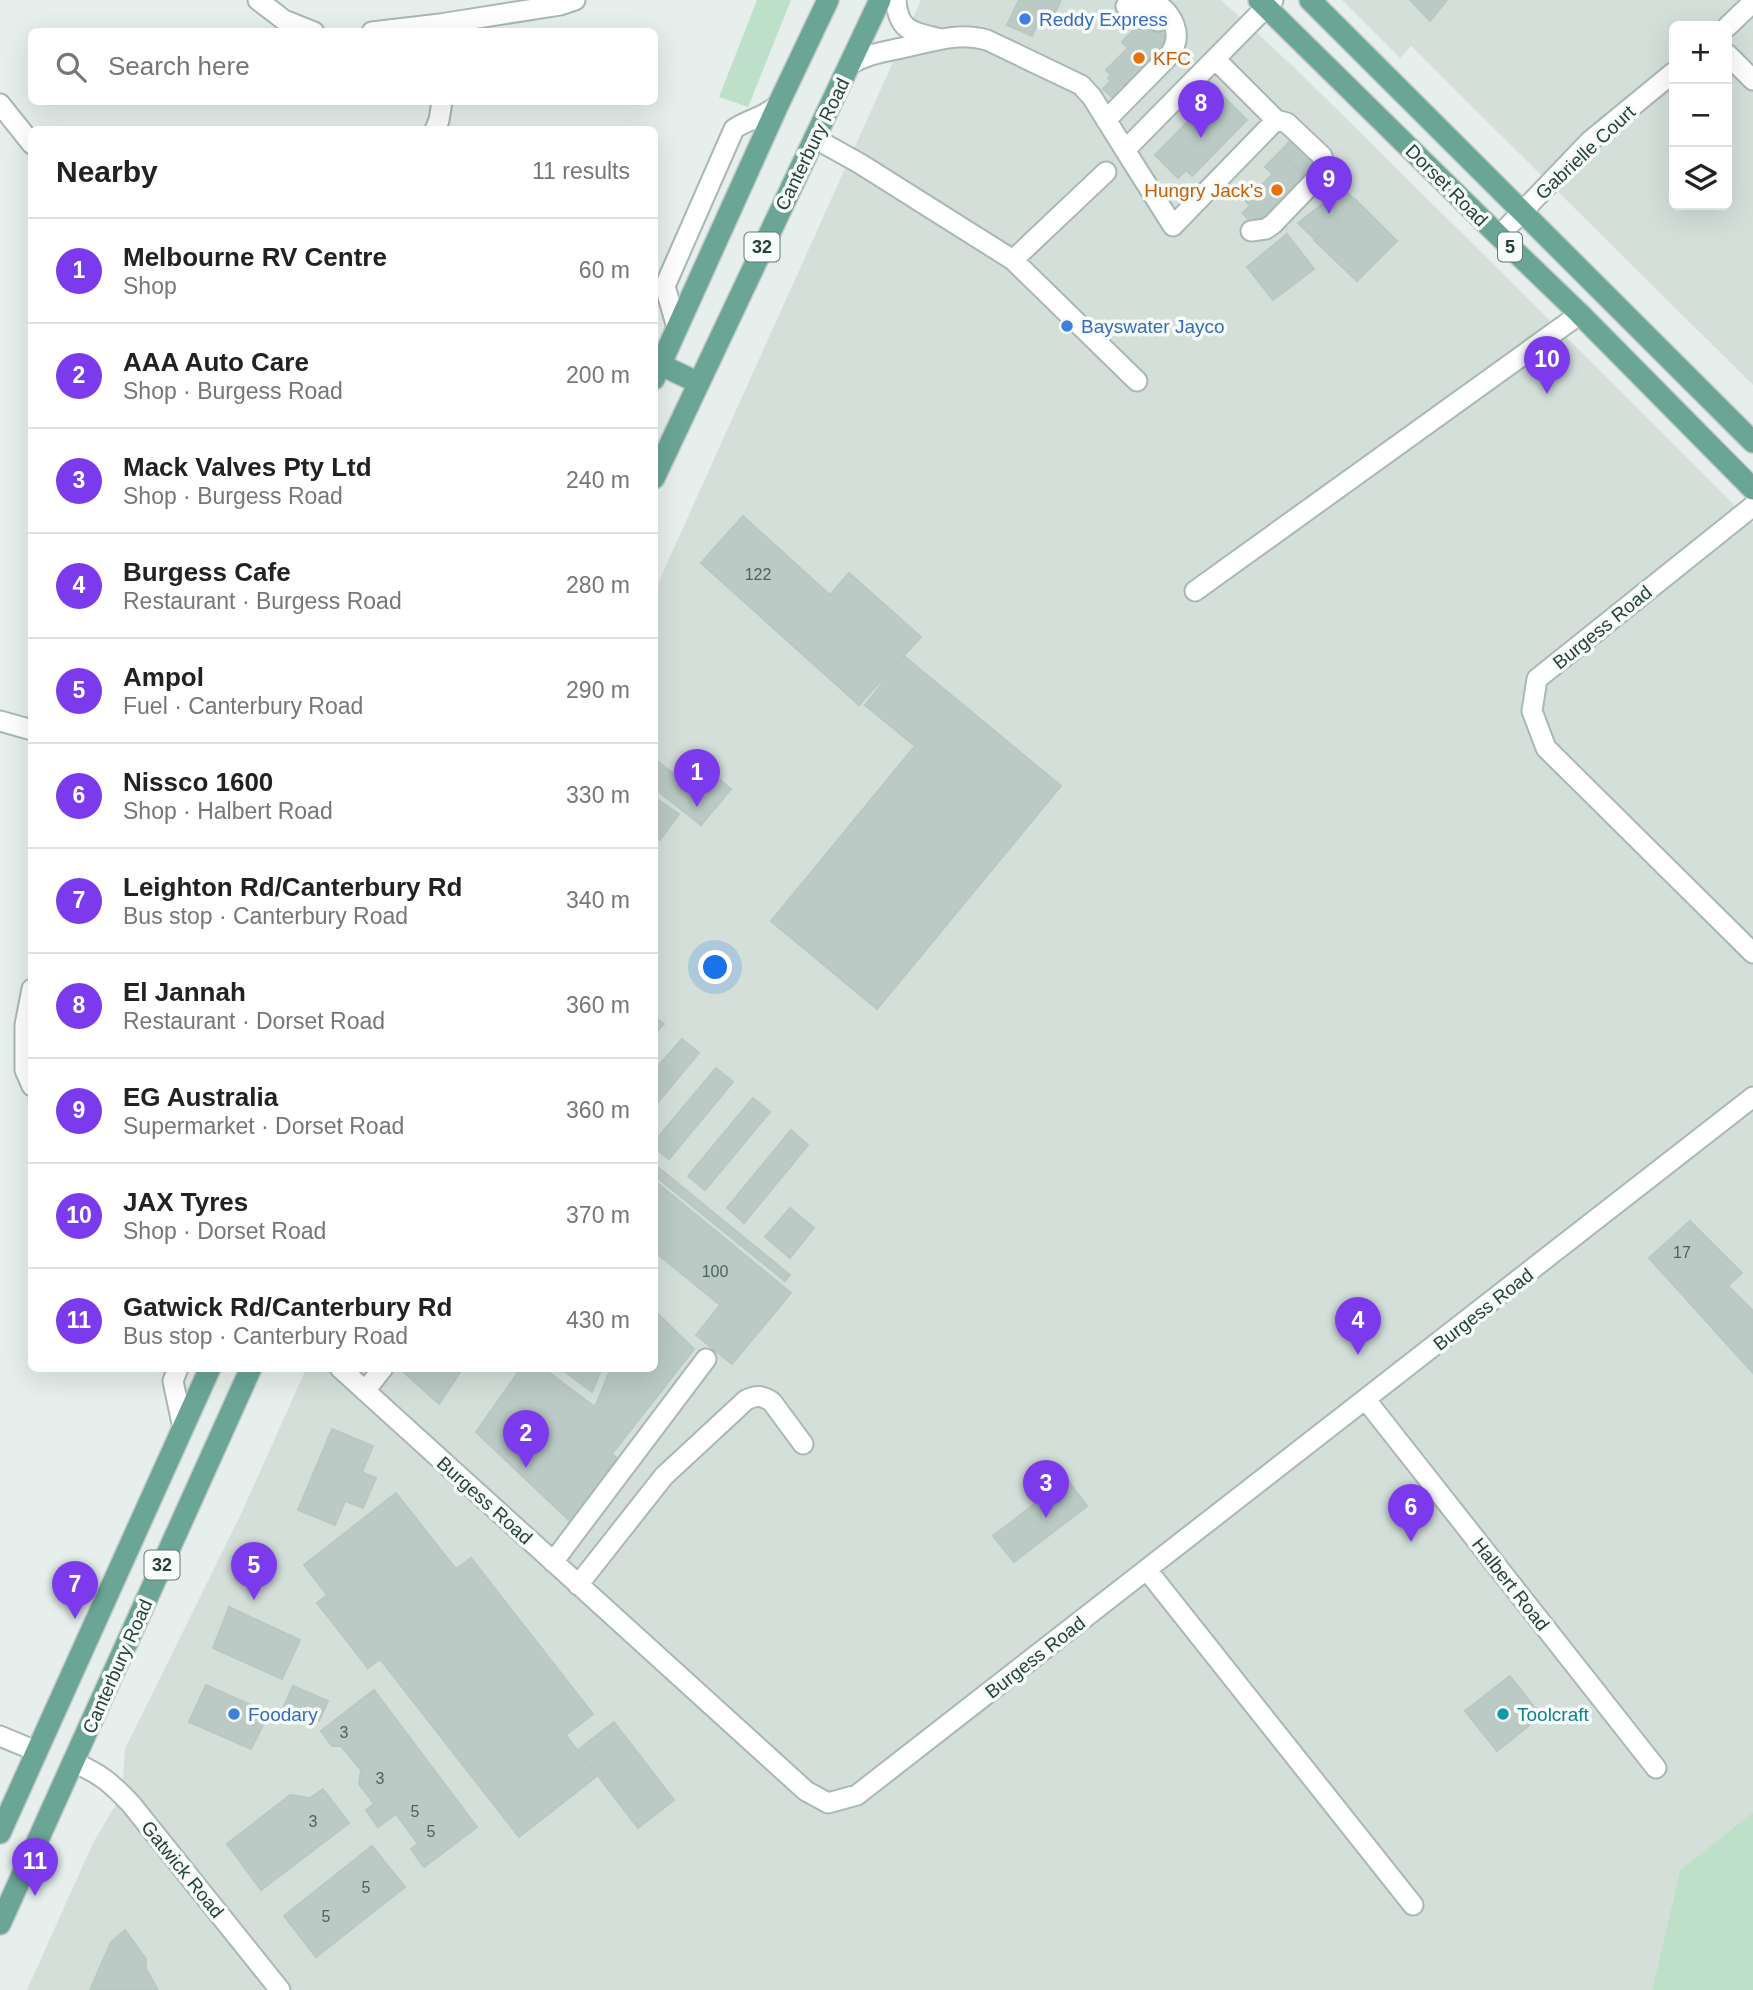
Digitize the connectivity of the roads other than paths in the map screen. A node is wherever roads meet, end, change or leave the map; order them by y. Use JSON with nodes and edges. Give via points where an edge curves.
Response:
{"nodes":[{"id":1,"x":258,"y":0,"type":"edge"},
{"id":2,"x":575,"y":0,"type":"edge"},
{"id":3,"x":828,"y":0,"type":"edge"},
{"id":4,"x":880,"y":0,"type":"edge"},
{"id":5,"x":896,"y":0,"type":"edge"},
{"id":6,"x":1151,"y":0,"type":"edge"},
{"id":7,"x":1310,"y":0,"type":"edge"},
{"id":8,"x":1266,"y":2,"type":"edge"},
{"id":9,"x":1753,"y":2,"type":"edge"},
{"id":10,"x":1130,"y":3,"type":"edge"},
{"id":11,"x":1732,"y":22,"type":"edge"},
{"id":12,"x":304,"y":28,"type":"edge"},
{"id":13,"x":440,"y":28,"type":"edge"},
{"id":14,"x":938,"y":38,"type":"junction"},
{"id":15,"x":1175,"y":43,"type":"junction"},
{"id":16,"x":1215,"y":59,"type":"junction"},
{"id":17,"x":1732,"y":59,"type":"edge"},
{"id":18,"x":849,"y":65,"type":"junction"},
{"id":19,"x":1669,"y":76,"type":"edge"},
{"id":20,"x":1753,"y":80,"type":"edge"},
{"id":21,"x":0,"y":104,"type":"edge"},
{"id":22,"x":442,"y":105,"type":"edge"},
{"id":23,"x":778,"y":105,"type":"junction"},
{"id":24,"x":1106,"y":120,"type":"junction"},
{"id":25,"x":1276,"y":120,"type":"junction"},
{"id":26,"x":437,"y":126,"type":"edge"},
{"id":27,"x":814,"y":138,"type":"junction"},
{"id":28,"x":28,"y":139,"type":"edge"},
{"id":29,"x":1125,"y":149,"type":"junction"},
{"id":30,"x":1106,"y":172,"type":"dead end"},
{"id":31,"x":1522,"y":212,"type":"junction"},
{"id":32,"x":1251,"y":231,"type":"dead end"},
{"id":33,"x":1499,"y":236,"type":"junction"},
{"id":34,"x":1013,"y":260,"type":"junction"},
{"id":35,"x":664,"y":286,"type":"junction"},
{"id":36,"x":658,"y":299,"type":"edge"},
{"id":37,"x":1580,"y":314,"type":"junction"},
{"id":38,"x":677,"y":328,"type":"junction"},
{"id":39,"x":658,"y":367,"type":"edge"},
{"id":40,"x":658,"y":369,"type":"edge"},
{"id":41,"x":1137,"y":381,"type":"dead end"},
{"id":42,"x":699,"y":383,"type":"junction"},
{"id":43,"x":1753,"y":442,"type":"edge"},
{"id":44,"x":658,"y":470,"type":"edge"},
{"id":45,"x":1753,"y":489,"type":"edge"},
{"id":46,"x":1753,"y":506,"type":"edge"},
{"id":47,"x":1195,"y":591,"type":"dead end"},
{"id":48,"x":0,"y":721,"type":"edge"},
{"id":49,"x":28,"y":729,"type":"edge"},
{"id":50,"x":1753,"y":953,"type":"edge"},
{"id":51,"x":28,"y":1010,"type":"edge"},
{"id":52,"x":28,"y":1077,"type":"edge"},
{"id":53,"x":1753,"y":1097,"type":"edge"},
{"id":54,"x":706,"y":1359,"type":"dead end"},
{"id":55,"x":176,"y":1372,"type":"edge"},
{"id":56,"x":208,"y":1372,"type":"edge"},
{"id":57,"x":249,"y":1372,"type":"edge"},
{"id":58,"x":344,"y":1372,"type":"edge"},
{"id":59,"x":380,"y":1372,"type":"edge"},
{"id":60,"x":365,"y":1391,"type":"junction"},
{"id":61,"x":1366,"y":1400,"type":"junction"},
{"id":62,"x":183,"y":1428,"type":"junction"},
{"id":63,"x":803,"y":1444,"type":"dead end"},
{"id":64,"x":553,"y":1562,"type":"junction"},
{"id":65,"x":1147,"y":1570,"type":"junction"},
{"id":66,"x":578,"y":1585,"type":"junction"},
{"id":67,"x":0,"y":1736,"type":"edge"},
{"id":68,"x":36,"y":1751,"type":"junction"},
{"id":69,"x":73,"y":1762,"type":"junction"},
{"id":70,"x":1656,"y":1768,"type":"dead end"},
{"id":71,"x":0,"y":1833,"type":"edge"},
{"id":72,"x":1413,"y":1905,"type":"dead end"},
{"id":73,"x":0,"y":1924,"type":"edge"},
{"id":74,"x":280,"y":1990,"type":"edge"}],
"edges":[{"from":1,"to":12,"type":"street","via":[[284,20]]},
{"from":2,"to":13,"type":"street"},
{"from":3,"to":23,"type":"main road","number":"32"},
{"from":4,"to":18,"type":"main road","name":"Canterbury Road","number":"32"},
{"from":5,"to":14,"type":"street","via":[[904,27]]},
{"from":6,"to":15,"type":"street","via":[[1172,18]]},
{"from":7,"to":31,"type":"main road","name":"Dorset Road","number":"5"},
{"from":8,"to":16,"type":"street"},
{"from":8,"to":33,"type":"main road","name":"Dorset Road","number":"5"},
{"from":9,"to":11,"type":"street"},
{"from":10,"to":15,"type":"street","via":[[1148,11]]},
{"from":14,"to":18,"type":"street","via":[[876,52]]},
{"from":14,"to":24,"type":"street","via":[[973,36],[1068,78],[1090,94]]},
{"from":15,"to":24,"type":"street","via":[[1167,58]]},
{"from":16,"to":25,"type":"street"},
{"from":16,"to":29,"type":"street"},
{"from":17,"to":20,"type":"street"},
{"from":18,"to":27,"type":"main road","name":"Canterbury Road","number":"32"},
{"from":19,"to":31,"type":"street","name":"Gabrielle Court","via":[[1590,141]]},
{"from":21,"to":28,"type":"street"},
{"from":22,"to":26,"type":"street"},
{"from":23,"to":35,"type":"street","via":[[734,129]]},
{"from":23,"to":38,"type":"main road","number":"32"},
{"from":24,"to":29,"type":"street"},
{"from":25,"to":29,"type":"street","via":[[1173,226]]},
{"from":25,"to":32,"type":"street","via":[[1287,123],[1322,156],[1322,173],[1273,224]]},
{"from":27,"to":34,"type":"street"},
{"from":27,"to":42,"type":"main road","name":"Canterbury Road","number":"32"},
{"from":30,"to":34,"type":"street"},
{"from":31,"to":33,"type":"street","name":"Gabrielle Court"},
{"from":31,"to":43,"type":"main road","name":"Dorset Road","number":"5"},
{"from":33,"to":37,"type":"main road","name":"Dorset Road","number":"5"},
{"from":34,"to":41,"type":"street"},
{"from":35,"to":36,"type":"street"},
{"from":35,"to":38,"type":"street"},
{"from":37,"to":45,"type":"main road","name":"Dorset Road","number":"5"},
{"from":37,"to":47,"type":"street"},
{"from":38,"to":39,"type":"main road","number":"32"},
{"from":40,"to":42,"type":"main road"},
{"from":42,"to":44,"type":"main road","name":"Canterbury Road","number":"32"},
{"from":46,"to":50,"type":"street","name":"Burgess Road","via":[[1537,679],[1532,711],[1546,748]]},
{"from":48,"to":49,"type":"street"},
{"from":51,"to":52,"type":"street"},
{"from":53,"to":61,"type":"street","name":"Burgess Road"},
{"from":54,"to":64,"type":"street"},
{"from":55,"to":62,"type":"street","via":[[173,1381]]},
{"from":56,"to":62,"type":"main road","name":"Canterbury Road","number":"32"},
{"from":57,"to":69,"type":"main road","name":"Canterbury Road","number":"32"},
{"from":58,"to":60,"type":"street","name":"Burgess Road"},
{"from":59,"to":60,"type":"street"},
{"from":60,"to":64,"type":"street","name":"Burgess Road"},
{"from":61,"to":65,"type":"street","name":"Burgess Road"},
{"from":61,"to":70,"type":"street","name":"Halbert Road"},
{"from":62,"to":68,"type":"main road","name":"Canterbury Road","number":"32"},
{"from":63,"to":66,"type":"street","via":[[772,1402],[754,1395],[746,1399],[664,1476]]},
{"from":64,"to":66,"type":"street","name":"Burgess Road"},
{"from":65,"to":66,"type":"street","name":"Burgess Road","via":[[857,1795],[828,1803],[806,1791]]},
{"from":65,"to":72,"type":"street"},
{"from":67,"to":68,"type":"street"},
{"from":68,"to":69,"type":"main road"},
{"from":68,"to":71,"type":"main road","name":"Canterbury Road","number":"32"},
{"from":69,"to":73,"type":"main road","name":"Canterbury Road","number":"32"},
{"from":69,"to":74,"type":"street","name":"Gatwick Road","via":[[111,1782],[131,1804]]}]}
